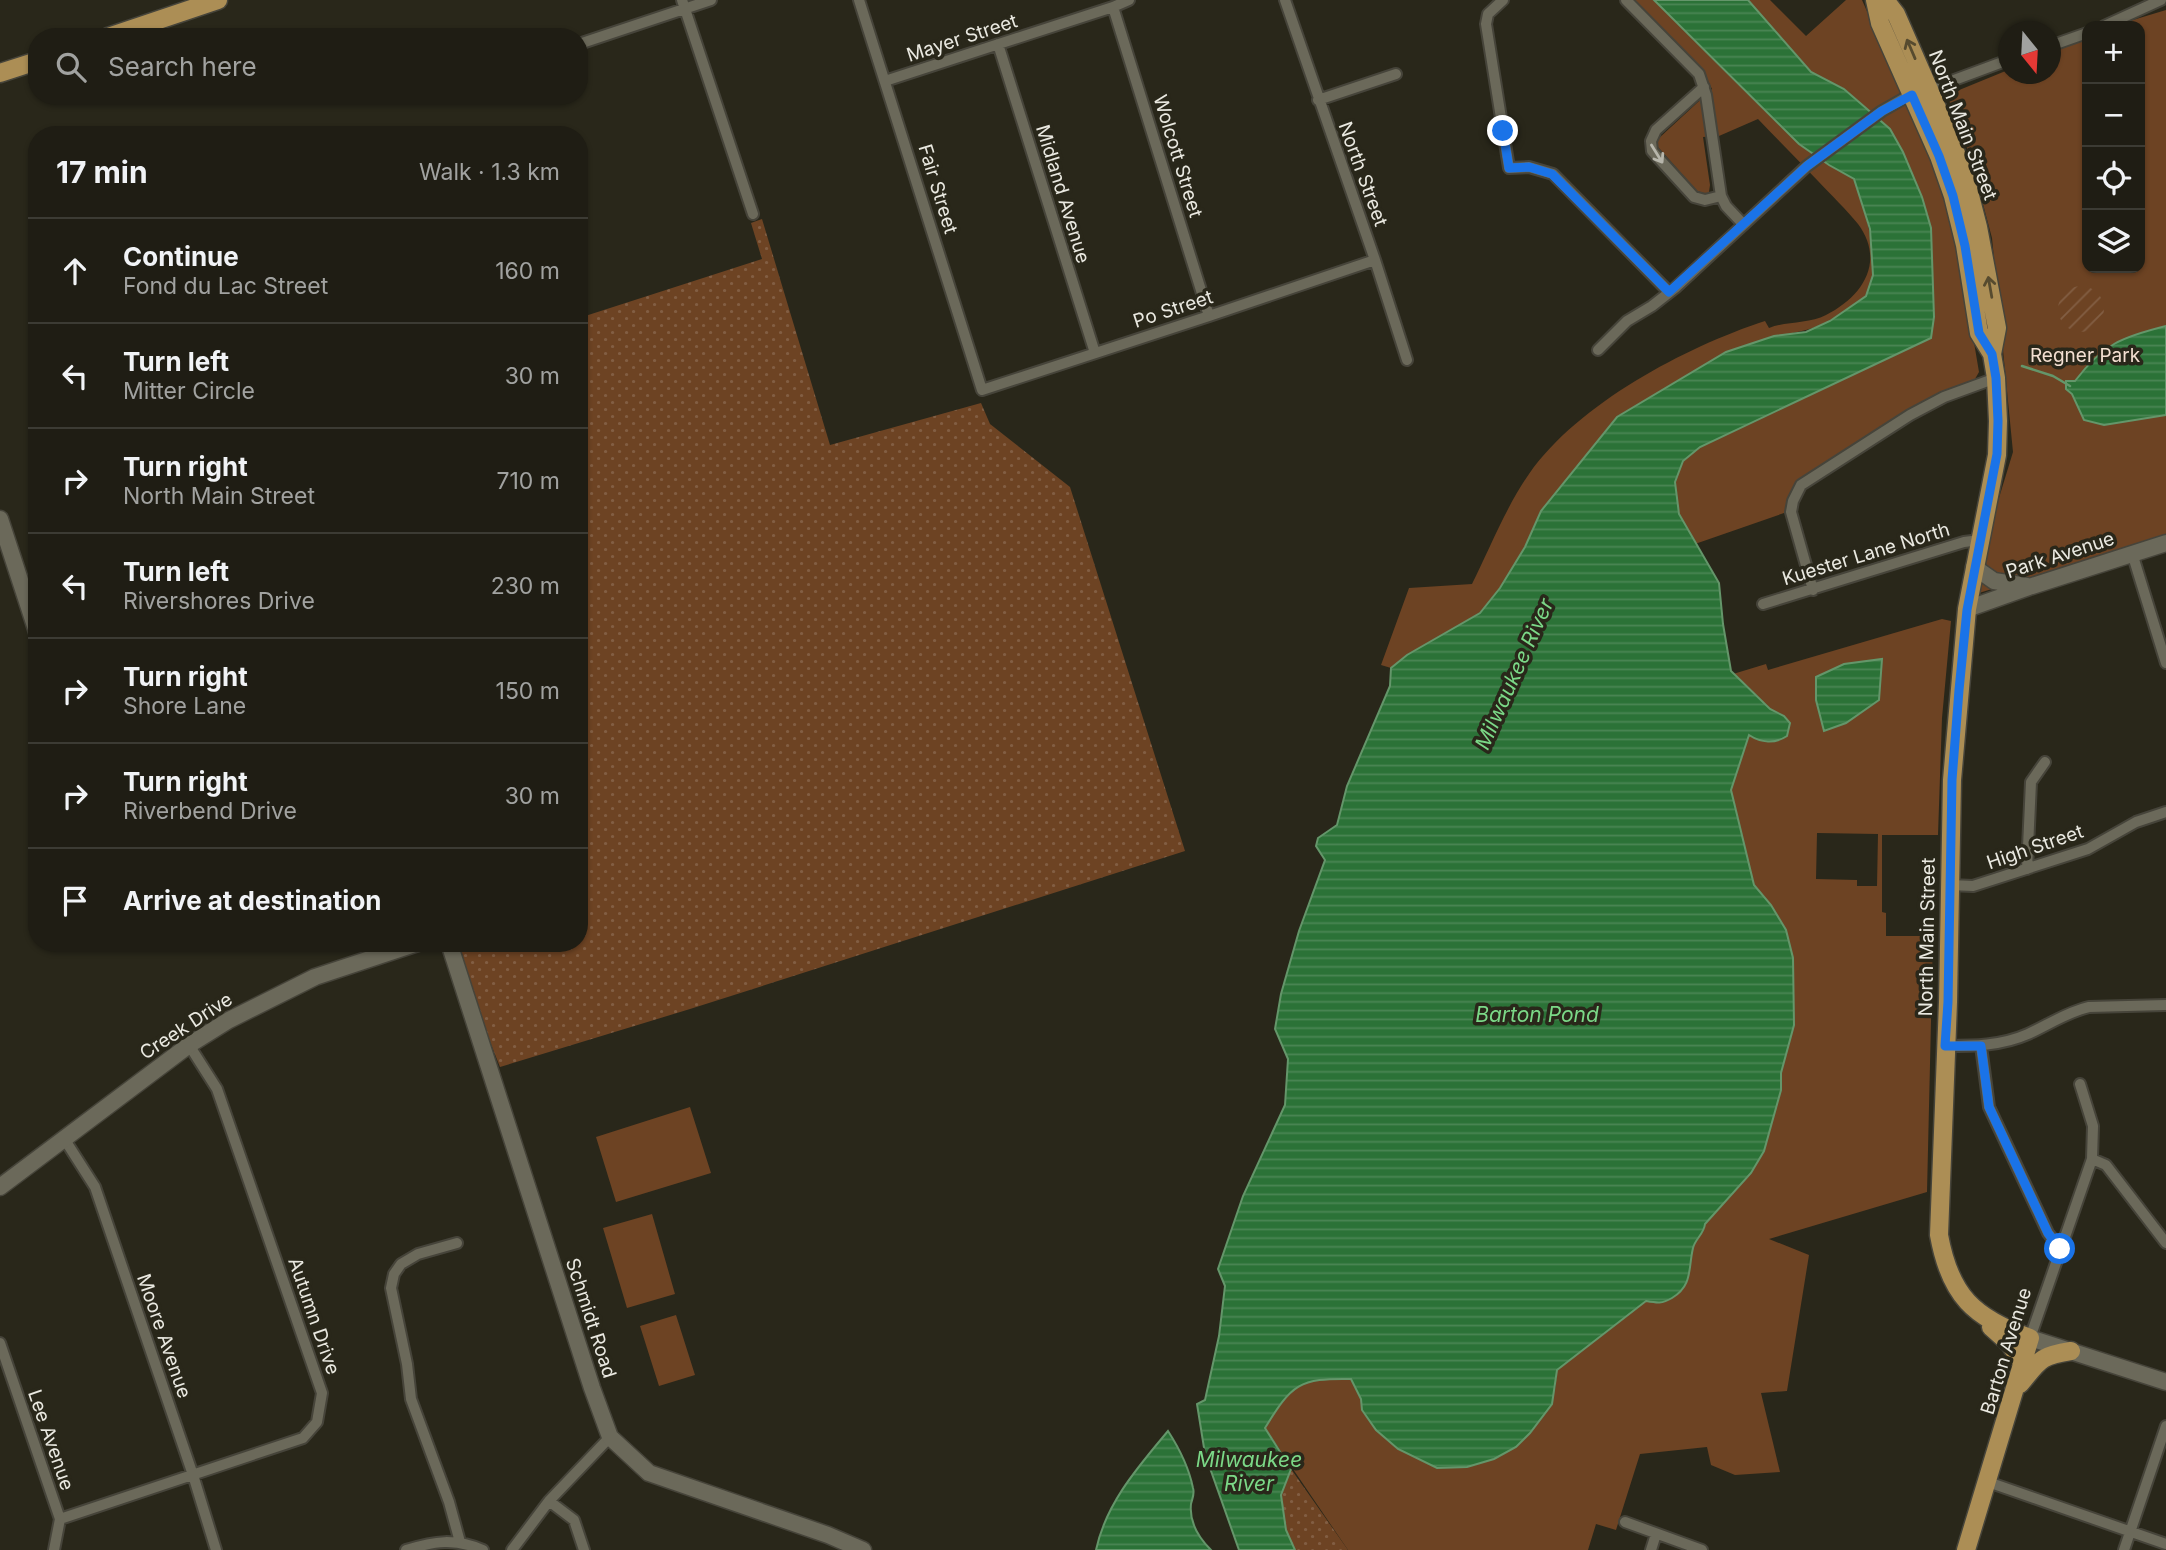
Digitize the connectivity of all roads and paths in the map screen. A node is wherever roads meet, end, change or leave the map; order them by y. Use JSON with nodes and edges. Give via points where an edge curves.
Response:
{"nodes":[{"id":1,"x":218,"y":0,"type":"edge"},
{"id":2,"x":711,"y":0,"type":"edge"},
{"id":3,"x":859,"y":0,"type":"edge"},
{"id":4,"x":1129,"y":0,"type":"edge"},
{"id":5,"x":1285,"y":0,"type":"edge"},
{"id":6,"x":1503,"y":0,"type":"edge"},
{"id":7,"x":1626,"y":0,"type":"edge"},
{"id":8,"x":1875,"y":0,"type":"edge"},
{"id":9,"x":1885,"y":0,"type":"edge"},
{"id":10,"x":2160,"y":0,"type":"edge"},
{"id":11,"x":683,"y":4,"type":"edge"},
{"id":12,"x":1113,"y":7,"type":"junction"},
{"id":13,"x":2115,"y":21,"type":"edge"},
{"id":14,"x":134,"y":28,"type":"edge"},
{"id":15,"x":2082,"y":35,"type":"edge"},
{"id":16,"x":588,"y":41,"type":"edge"},
{"id":17,"x":2061,"y":42,"type":"edge"},
{"id":18,"x":998,"y":44,"type":"junction"},
{"id":19,"x":28,"y":64,"type":"edge"},
{"id":20,"x":1998,"y":64,"type":"edge"},
{"id":21,"x":0,"y":73,"type":"edge"},
{"id":22,"x":1396,"y":74,"type":"dead end"},
{"id":23,"x":885,"y":81,"type":"junction"},
{"id":24,"x":1704,"y":87,"type":"junction"},
{"id":25,"x":1920,"y":92,"type":"junction"},
{"id":26,"x":1318,"y":100,"type":"junction"},
{"id":27,"x":1721,"y":196,"type":"junction"},
{"id":28,"x":753,"y":214,"type":"dead end"},
{"id":29,"x":1743,"y":225,"type":"junction"},
{"id":30,"x":1375,"y":260,"type":"junction"},
{"id":31,"x":1669,"y":292,"type":"junction"},
{"id":32,"x":1209,"y":316,"type":"junction"},
{"id":33,"x":1598,"y":350,"type":"dead end"},
{"id":34,"x":1095,"y":354,"type":"junction"},
{"id":35,"x":1407,"y":360,"type":"dead end"},
{"id":36,"x":1996,"y":378,"type":"junction"},
{"id":37,"x":982,"y":390,"type":"joint"},
{"id":38,"x":0,"y":519,"type":"edge"},
{"id":39,"x":1980,"y":540,"type":"junction"},
{"id":40,"x":2166,"y":543,"type":"edge"},
{"id":41,"x":2132,"y":553,"type":"junction"},
{"id":42,"x":1974,"y":567,"type":"junction"},
{"id":43,"x":2029,"y":587,"type":"junction"},
{"id":44,"x":1813,"y":590,"type":"junction"},
{"id":45,"x":1763,"y":604,"type":"dead end"},
{"id":46,"x":28,"y":605,"type":"edge"},
{"id":47,"x":1967,"y":610,"type":"junction"},
{"id":48,"x":2166,"y":663,"type":"edge"},
{"id":49,"x":2045,"y":762,"type":"dead end"},
{"id":50,"x":2166,"y":812,"type":"edge"},
{"id":51,"x":2027,"y":869,"type":"junction"},
{"id":52,"x":1950,"y":885,"type":"junction"},
{"id":53,"x":392,"y":952,"type":"edge"},
{"id":54,"x":452,"y":952,"type":"edge"},
{"id":55,"x":2166,"y":1005,"type":"edge"},
{"id":56,"x":189,"y":1045,"type":"junction"},
{"id":57,"x":1945,"y":1046,"type":"junction"},
{"id":58,"x":1981,"y":1046,"type":"junction"},
{"id":59,"x":2080,"y":1084,"type":"dead end"},
{"id":60,"x":65,"y":1140,"type":"junction"},
{"id":61,"x":2092,"y":1159,"type":"junction"},
{"id":62,"x":0,"y":1187,"type":"edge"},
{"id":63,"x":457,"y":1243,"type":"dead end"},
{"id":64,"x":2166,"y":1243,"type":"edge"},
{"id":65,"x":2060,"y":1249,"type":"junction"},
{"id":66,"x":1981,"y":1314,"type":"junction"},
{"id":67,"x":2030,"y":1338,"type":"junction"},
{"id":68,"x":0,"y":1343,"type":"edge"},
{"id":69,"x":2071,"y":1351,"type":"junction"},
{"id":70,"x":2023,"y":1364,"type":"junction"},
{"id":71,"x":2166,"y":1382,"type":"edge"},
{"id":72,"x":2015,"y":1389,"type":"junction"},
{"id":73,"x":2166,"y":1426,"type":"edge"},
{"id":74,"x":610,"y":1437,"type":"junction"},
{"id":75,"x":193,"y":1475,"type":"junction"},
{"id":76,"x":1988,"y":1482,"type":"junction"},
{"id":77,"x":549,"y":1501,"type":"junction"},
{"id":78,"x":60,"y":1519,"type":"junction"},
{"id":79,"x":1625,"y":1522,"type":"dead end"},
{"id":80,"x":2129,"y":1532,"type":"junction"},
{"id":81,"x":1656,"y":1534,"type":"junction"},
{"id":82,"x":460,"y":1542,"type":"junction"},
{"id":83,"x":2166,"y":1544,"type":"edge"},
{"id":84,"x":54,"y":1550,"type":"edge"},
{"id":85,"x":216,"y":1550,"type":"edge"},
{"id":86,"x":406,"y":1550,"type":"edge"},
{"id":87,"x":483,"y":1550,"type":"edge"},
{"id":88,"x":512,"y":1550,"type":"edge"},
{"id":89,"x":584,"y":1550,"type":"edge"},
{"id":90,"x":863,"y":1550,"type":"edge"},
{"id":91,"x":1651,"y":1550,"type":"edge"},
{"id":92,"x":1702,"y":1550,"type":"edge"},
{"id":93,"x":1966,"y":1550,"type":"edge"},
{"id":94,"x":2124,"y":1550,"type":"edge"}],
"edges":[{"from":1,"to":14,"type":"main road"},
{"from":2,"to":11,"type":"street"},
{"from":3,"to":23,"type":"street","name":"Fair Street"},
{"from":4,"to":12,"type":"street","name":"Mayer Street"},
{"from":5,"to":26,"type":"street","name":"North Street"},
{"from":6,"to":31,"type":"street","via":[[1488,14],[1486,24],[1509,168],[1529,167],[1552,174]]},
{"from":7,"to":24,"type":"street","via":[[1699,74]]},
{"from":8,"to":25,"type":"main road","name":"North Main Street","via":[[1880,23]]},
{"from":25,"to":9,"type":"main road","name":"North Main Street","one_way":true,"via":[[1896,15]]},
{"from":10,"to":13,"type":"street"},
{"from":11,"to":16,"type":"street"},
{"from":11,"to":28,"type":"street"},
{"from":12,"to":18,"type":"street","name":"Mayer Street"},
{"from":12,"to":32,"type":"street","name":"Wolcott Street"},
{"from":15,"to":17,"type":"street"},
{"from":18,"to":23,"type":"street","name":"Mayer Street"},
{"from":18,"to":34,"type":"street","name":"Midland Avenue"},
{"from":19,"to":21,"type":"main road"},
{"from":20,"to":25,"type":"street"},
{"from":22,"to":26,"type":"street"},
{"from":23,"to":37,"type":"street","name":"Fair Street"},
{"from":24,"to":27,"type":"street"},
{"from":24,"to":27,"type":"street","one_way":true,"via":[[1656,130],[1652,151],[1695,197]]},
{"from":25,"to":29,"type":"street","via":[[1882,111],[1807,166]]},
{"from":25,"to":36,"type":"main road","name":"North Main Street","via":[[1953,196],[1979,333],[1992,354]]},
{"from":26,"to":30,"type":"street","name":"North Street"},
{"from":27,"to":29,"type":"street"},
{"from":29,"to":31,"type":"street"},
{"from":30,"to":32,"type":"street","name":"Po Street"},
{"from":30,"to":35,"type":"street","name":"North Street"},
{"from":31,"to":33,"type":"street","via":[[1627,321]]},
{"from":32,"to":34,"type":"street","name":"Po Street"},
{"from":34,"to":37,"type":"street","name":"Po Street"},
{"from":36,"to":39,"type":"main road","name":"North Main Street","via":[[1997,454]]},
{"from":36,"to":44,"type":"street","via":[[1910,415],[1801,485],[1791,512]]},
{"from":38,"to":46,"type":"street"},
{"from":39,"to":42,"type":"main road","name":"North Main Street"},
{"from":39,"to":44,"type":"street","name":"Kuester Lane North"},
{"from":40,"to":41,"type":"street","name":"Park Avenue"},
{"from":41,"to":43,"type":"street","name":"Park Avenue"},
{"from":41,"to":48,"type":"street"},
{"from":42,"to":43,"type":"street","via":[[1994,581]]},
{"from":42,"to":47,"type":"main road","name":"North Main Street"},
{"from":43,"to":47,"type":"street","name":"Park Avenue"},
{"from":44,"to":45,"type":"street","name":"Kuester Lane North"},
{"from":47,"to":52,"type":"main road","name":"North Main Street","via":[[1952,780]]},
{"from":49,"to":51,"type":"street","via":[[2031,782]]},
{"from":50,"to":51,"type":"street","name":"High Street","via":[[2136,822],[2088,849]]},
{"from":51,"to":52,"type":"street","name":"High Street","via":[[1973,886]]},
{"from":52,"to":57,"type":"main road","name":"North Main Street"},
{"from":53,"to":56,"type":"street","name":"Creek Drive","via":[[315,978]]},
{"from":54,"to":74,"type":"street","name":"Schmidt Road"},
{"from":55,"to":58,"type":"street","via":[[2079,1009],[2025,1035]]},
{"from":56,"to":60,"type":"street","name":"Creek Drive"},
{"from":56,"to":75,"type":"street","name":"Autumn Drive","via":[[217,1089],[321,1393],[317,1422],[303,1438]]},
{"from":57,"to":58,"type":"street"},
{"from":57,"to":66,"type":"main road","name":"North Main Street","via":[[1939,1235],[1952,1280]]},
{"from":58,"to":65,"type":"street","via":[[1989,1107],[2048,1233]]},
{"from":59,"to":61,"type":"street","name":"Barton Avenue","via":[[2093,1126]]},
{"from":60,"to":62,"type":"street","name":"Creek Drive"},
{"from":60,"to":75,"type":"street","name":"Moore Avenue","via":[[95,1187]]},
{"from":61,"to":64,"type":"street","via":[[2106,1165]]},
{"from":61,"to":65,"type":"street","name":"Barton Avenue"},
{"from":63,"to":82,"type":"street","via":[[401,1264],[391,1288],[411,1399]]},
{"from":65,"to":67,"type":"street","name":"Barton Avenue"},
{"from":66,"to":67,"type":"main road","name":"North Main Street"},
{"from":66,"to":70,"type":"main road"},
{"from":67,"to":69,"type":"street","name":"North Main Street"},
{"from":67,"to":70,"type":"main road","name":"Barton Avenue"},
{"from":68,"to":78,"type":"street","name":"Lee Avenue"},
{"from":69,"to":71,"type":"street","name":"North Main Street"},
{"from":69,"to":72,"type":"main road","via":[[2040,1360]]},
{"from":70,"to":72,"type":"main road","name":"Barton Avenue"},
{"from":72,"to":76,"type":"main road","name":"Barton Avenue"},
{"from":73,"to":80,"type":"street"},
{"from":74,"to":77,"type":"street"},
{"from":74,"to":90,"type":"street","name":"Schmidt Road","via":[[649,1473]]},
{"from":75,"to":78,"type":"street","name":"Autumn Drive"},
{"from":75,"to":85,"type":"street","name":"Moore Avenue"},
{"from":76,"to":80,"type":"street"},
{"from":76,"to":93,"type":"main road","name":"Barton Avenue"},
{"from":77,"to":88,"type":"street"},
{"from":77,"to":89,"type":"street","via":[[574,1520]]},
{"from":78,"to":84,"type":"street","name":"Lee Avenue"},
{"from":79,"to":81,"type":"street"},
{"from":80,"to":83,"type":"street"},
{"from":80,"to":94,"type":"street"},
{"from":81,"to":91,"type":"street"},
{"from":81,"to":92,"type":"street"},
{"from":82,"to":86,"type":"street"},
{"from":82,"to":87,"type":"street"}]}
